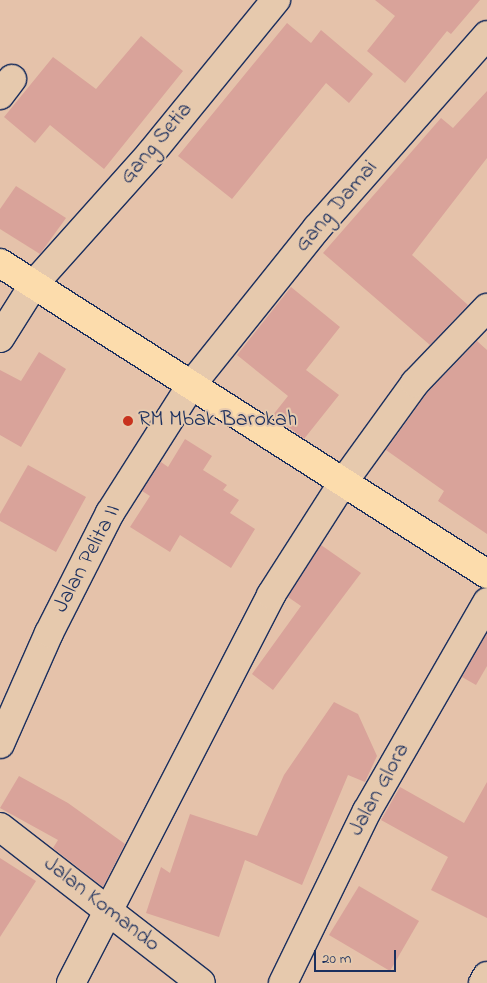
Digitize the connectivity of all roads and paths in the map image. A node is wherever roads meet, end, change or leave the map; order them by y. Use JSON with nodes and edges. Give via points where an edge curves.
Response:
{"nodes":[{"id":1,"x":276,"y":0,"type":"edge"},
{"id":2,"x":487,"y":35,"type":"edge"},
{"id":3,"x":0,"y":263,"type":"edge"},
{"id":4,"x":34,"y":284,"type":"junction"},
{"id":5,"x":487,"y":308,"type":"edge"},
{"id":6,"x":0,"y":338,"type":"edge"},
{"id":7,"x":192,"y":384,"type":"junction"},
{"id":8,"x":342,"y":484,"type":"junction"},
{"id":9,"x":487,"y":574,"type":"edge"},
{"id":10,"x":487,"y":602,"type":"edge"},
{"id":11,"x":0,"y":744,"type":"edge"},
{"id":12,"x":0,"y":827,"type":"edge"},
{"id":13,"x":107,"y":908,"type":"junction"},
{"id":14,"x":487,"y":976,"type":"edge"},
{"id":15,"x":71,"y":983,"type":"edge"},
{"id":16,"x":201,"y":983,"type":"edge"},
{"id":17,"x":283,"y":983,"type":"edge"},
{"id":18,"x":483,"y":983,"type":"edge"}],
"edges":[{"from":1,"to":4,"type":"street","name":"Gang Setia","via":[[151,153]]},
{"from":2,"to":7,"type":"street","name":"Gang Damai","via":[[317,228]]},
{"from":3,"to":4,"type":"main road"},
{"from":4,"to":6,"type":"street","name":"Gang Setia"},
{"from":4,"to":7,"type":"main road"},
{"from":5,"to":8,"type":"street","via":[[415,383]]},
{"from":7,"to":8,"type":"main road"},
{"from":7,"to":11,"type":"street","name":"Jalan Pelita II","via":[[110,513],[49,633]]},
{"from":8,"to":9,"type":"main road"},
{"from":8,"to":13,"type":"street","via":[[271,596]]},
{"from":10,"to":17,"type":"street","name":"Jalan Glora","via":[[367,811]]},
{"from":12,"to":13,"type":"street","name":"Jalan Komando"},
{"from":13,"to":15,"type":"street"},
{"from":13,"to":16,"type":"street","name":"Jalan Komando"},
{"from":14,"to":18,"type":"street"}]}
